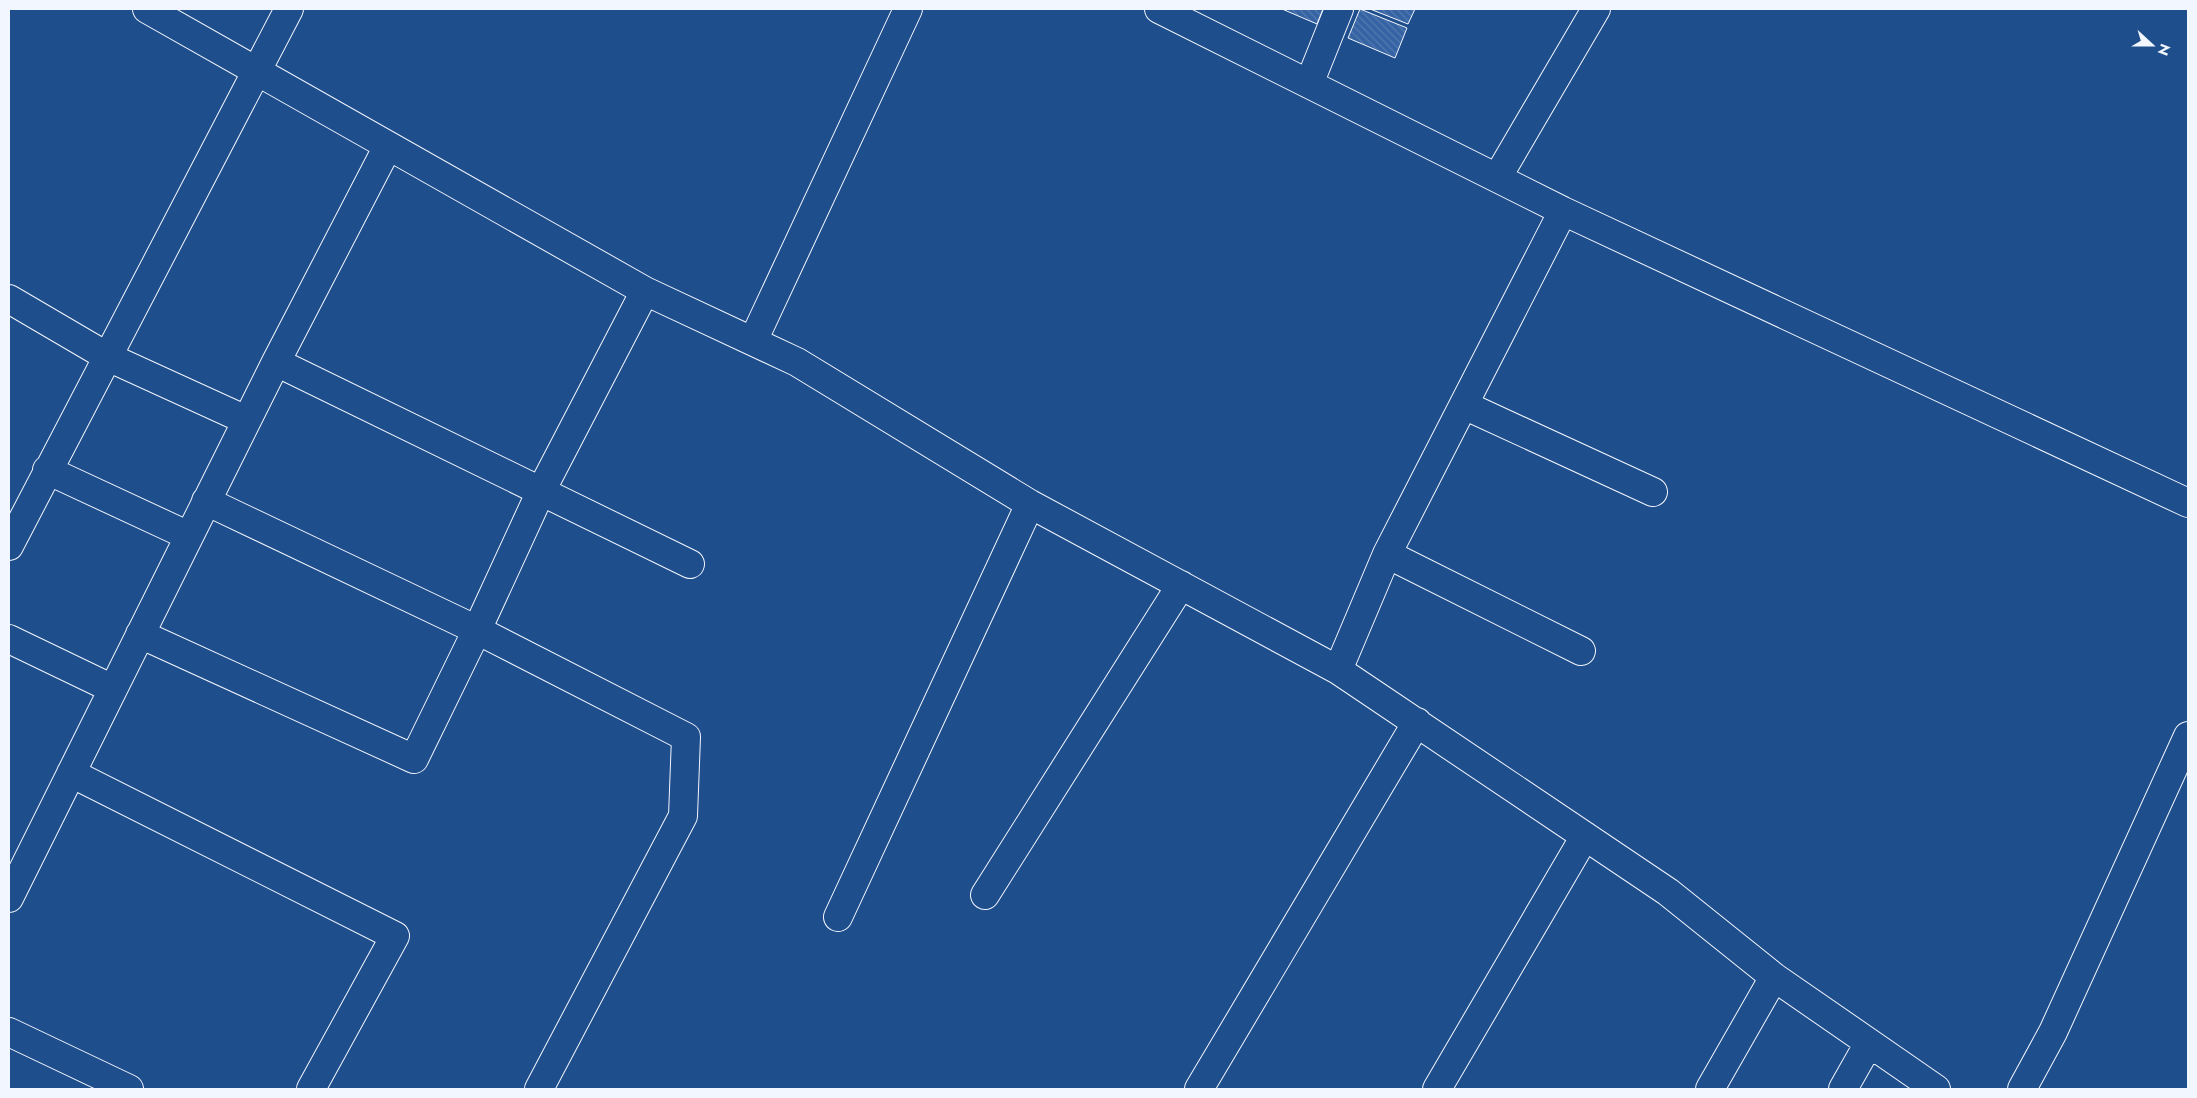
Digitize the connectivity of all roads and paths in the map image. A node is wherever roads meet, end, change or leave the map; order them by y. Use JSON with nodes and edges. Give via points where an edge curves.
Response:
{"nodes":[{"id":1,"x":147,"y":9,"type":"edge"},
{"id":2,"x":289,"y":9,"type":"edge"},
{"id":3,"x":908,"y":9,"type":"edge"},
{"id":4,"x":1339,"y":9,"type":"edge"},
{"id":5,"x":1596,"y":9,"type":"edge"},
{"id":6,"x":1171,"y":11,"type":"edge"},
{"id":7,"x":256,"y":70,"type":"junction"},
{"id":8,"x":1308,"y":84,"type":"junction"},
{"id":9,"x":388,"y":146,"type":"junction"},
{"id":10,"x":1497,"y":178,"type":"junction"},
{"id":11,"x":1563,"y":211,"type":"junction"},
{"id":12,"x":645,"y":291,"type":"junction"},
{"id":13,"x":9,"y":299,"type":"edge"},
{"id":14,"x":754,"y":341,"type":"junction"},
{"id":15,"x":108,"y":357,"type":"junction"},
{"id":16,"x":276,"y":362,"type":"junction"},
{"id":17,"x":1464,"y":405,"type":"junction"},
{"id":18,"x":246,"y":420,"type":"junction"},
{"id":19,"x":47,"y":470,"type":"junction"},
{"id":20,"x":541,"y":491,"type":"junction"},
{"id":21,"x":1654,"y":492,"type":"dead end"},
{"id":22,"x":206,"y":501,"type":"junction"},
{"id":23,"x":2188,"y":503,"type":"edge"},
{"id":24,"x":1030,"y":504,"type":"junction"},
{"id":25,"x":189,"y":536,"type":"junction"},
{"id":26,"x":9,"y":546,"type":"edge"},
{"id":27,"x":1387,"y":554,"type":"junction"},
{"id":28,"x":690,"y":564,"type":"dead end"},
{"id":29,"x":1181,"y":585,"type":"junction"},
{"id":30,"x":477,"y":630,"type":"junction"},
{"id":31,"x":140,"y":634,"type":"junction"},
{"id":32,"x":9,"y":639,"type":"edge"},
{"id":33,"x":1581,"y":651,"type":"dead end"},
{"id":34,"x":1338,"y":670,"type":"junction"},
{"id":35,"x":113,"y":689,"type":"junction"},
{"id":36,"x":1416,"y":722,"type":"junction"},
{"id":37,"x":2188,"y":736,"type":"edge"},
{"id":38,"x":71,"y":774,"type":"junction"},
{"id":39,"x":1585,"y":836,"type":"junction"},
{"id":40,"x":985,"y":895,"type":"dead end"},
{"id":41,"x":9,"y":898,"type":"edge"},
{"id":42,"x":838,"y":917,"type":"dead end"},
{"id":43,"x":1774,"y":977,"type":"junction"},
{"id":44,"x":9,"y":1032,"type":"edge"},
{"id":45,"x":1868,"y":1043,"type":"junction"},
{"id":46,"x":129,"y":1089,"type":"edge"},
{"id":47,"x":311,"y":1089,"type":"edge"},
{"id":48,"x":540,"y":1089,"type":"edge"},
{"id":49,"x":1199,"y":1089,"type":"edge"},
{"id":50,"x":1437,"y":1089,"type":"edge"},
{"id":51,"x":1710,"y":1089,"type":"edge"},
{"id":52,"x":1843,"y":1089,"type":"edge"},
{"id":53,"x":1936,"y":1089,"type":"edge"},
{"id":54,"x":2022,"y":1089,"type":"edge"}],
"edges":[{"from":1,"to":7,"type":"street"},
{"from":2,"to":7,"type":"street"},
{"from":3,"to":14,"type":"street"},
{"from":4,"to":8,"type":"street"},
{"from":5,"to":10,"type":"street"},
{"from":6,"to":8,"type":"street"},
{"from":7,"to":9,"type":"street"},
{"from":7,"to":15,"type":"street"},
{"from":8,"to":10,"type":"street"},
{"from":9,"to":12,"type":"street"},
{"from":9,"to":16,"type":"street"},
{"from":10,"to":11,"type":"street"},
{"from":11,"to":17,"type":"street"},
{"from":11,"to":23,"type":"street"},
{"from":12,"to":14,"type":"street"},
{"from":12,"to":20,"type":"street"},
{"from":13,"to":15,"type":"street"},
{"from":14,"to":24,"type":"street","via":[[797,362]]},
{"from":15,"to":18,"type":"street"},
{"from":15,"to":19,"type":"street"},
{"from":16,"to":18,"type":"street"},
{"from":16,"to":20,"type":"street"},
{"from":17,"to":21,"type":"street"},
{"from":17,"to":27,"type":"street"},
{"from":18,"to":22,"type":"street"},
{"from":19,"to":25,"type":"street"},
{"from":19,"to":26,"type":"street"},
{"from":20,"to":28,"type":"street"},
{"from":20,"to":30,"type":"street"},
{"from":22,"to":25,"type":"street"},
{"from":22,"to":30,"type":"street"},
{"from":24,"to":29,"type":"street"},
{"from":24,"to":42,"type":"street"},
{"from":25,"to":31,"type":"street"},
{"from":27,"to":33,"type":"street"},
{"from":27,"to":34,"type":"street"},
{"from":29,"to":34,"type":"street"},
{"from":29,"to":40,"type":"street"},
{"from":30,"to":31,"type":"street","via":[[414,759]]},
{"from":30,"to":48,"type":"street","via":[[686,737],[683,816]]},
{"from":31,"to":35,"type":"street"},
{"from":32,"to":35,"type":"street"},
{"from":34,"to":36,"type":"street"},
{"from":35,"to":38,"type":"street"},
{"from":36,"to":39,"type":"street"},
{"from":36,"to":49,"type":"street"},
{"from":37,"to":54,"type":"street","via":[[2053,1032]]},
{"from":38,"to":41,"type":"street"},
{"from":38,"to":47,"type":"street","via":[[395,936]]},
{"from":39,"to":43,"type":"street","via":[[1668,892]]},
{"from":39,"to":50,"type":"street"},
{"from":43,"to":45,"type":"street"},
{"from":43,"to":51,"type":"street"},
{"from":44,"to":46,"type":"street"},
{"from":45,"to":52,"type":"street"},
{"from":45,"to":53,"type":"street"}]}
